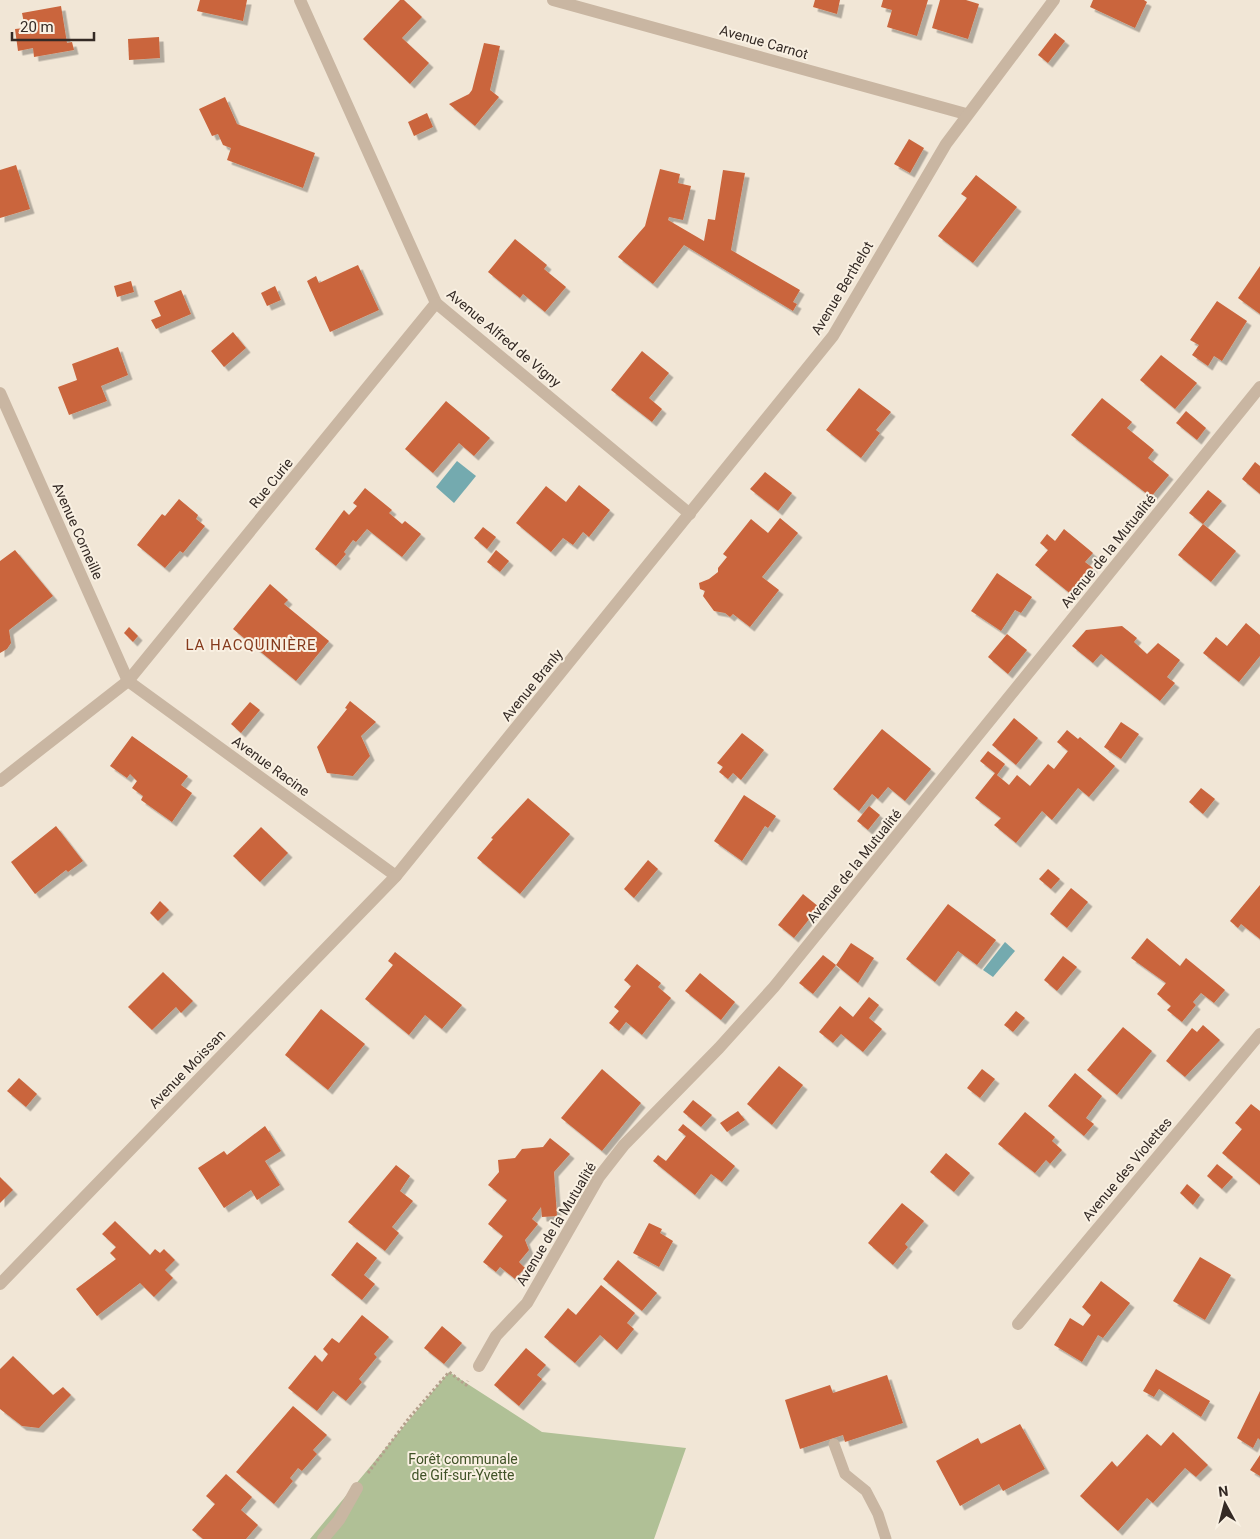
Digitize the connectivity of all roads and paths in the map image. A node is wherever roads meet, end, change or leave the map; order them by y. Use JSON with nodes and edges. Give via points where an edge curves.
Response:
{"nodes":[{"id":1,"x":300,"y":0,"type":"edge"},
{"id":2,"x":553,"y":0,"type":"edge"},
{"id":3,"x":1054,"y":0,"type":"edge"},
{"id":4,"x":966,"y":114,"type":"junction"},
{"id":5,"x":436,"y":303,"type":"junction"},
{"id":6,"x":1260,"y":387,"type":"edge"},
{"id":7,"x":0,"y":393,"type":"edge"},
{"id":8,"x":690,"y":514,"type":"junction"},
{"id":9,"x":128,"y":681,"type":"junction"},
{"id":10,"x":0,"y":781,"type":"edge"},
{"id":11,"x":396,"y":876,"type":"junction"},
{"id":12,"x":1260,"y":1034,"type":"edge"},
{"id":13,"x":0,"y":1284,"type":"edge"},
{"id":14,"x":1018,"y":1324,"type":"dead end"},
{"id":15,"x":479,"y":1366,"type":"joint"},
{"id":16,"x":834,"y":1444,"type":"dead end"},
{"id":17,"x":357,"y":1488,"type":"joint"},
{"id":18,"x":323,"y":1539,"type":"edge"},
{"id":19,"x":886,"y":1539,"type":"edge"}],
"edges":[{"from":1,"to":5,"type":"street","name":"Avenue Alfred de Vigny"},
{"from":2,"to":4,"type":"street","name":"Avenue Carnot"},
{"from":3,"to":4,"type":"street","name":"Avenue Berthelot"},
{"from":4,"to":8,"type":"street","name":"Avenue Berthelot","via":[[833,336]]},
{"from":5,"to":8,"type":"street","name":"Avenue Alfred de Vigny"},
{"from":5,"to":9,"type":"street","name":"Rue Curie"},
{"from":6,"to":15,"type":"street","name":"Avenue de la Mutualité","via":[[774,987],[624,1144],[599,1177],[527,1303],[496,1336]]},
{"from":7,"to":9,"type":"street","name":"Avenue Corneille"},
{"from":8,"to":11,"type":"street","name":"Avenue Branly"},
{"from":9,"to":10,"type":"street","name":"Rue Curie"},
{"from":9,"to":11,"type":"street","name":"Avenue Racine"},
{"from":11,"to":13,"type":"street","name":"Avenue Moissan"},
{"from":12,"to":14,"type":"street","name":"Avenue des Violettes"},
{"from":15,"to":17,"type":"path","via":[[466,1385],[449,1372],[409,1418]]},
{"from":16,"to":19,"type":"lane","via":[[845,1474],[866,1491]]},
{"from":17,"to":18,"type":"street","via":[[339,1520]]}]}
